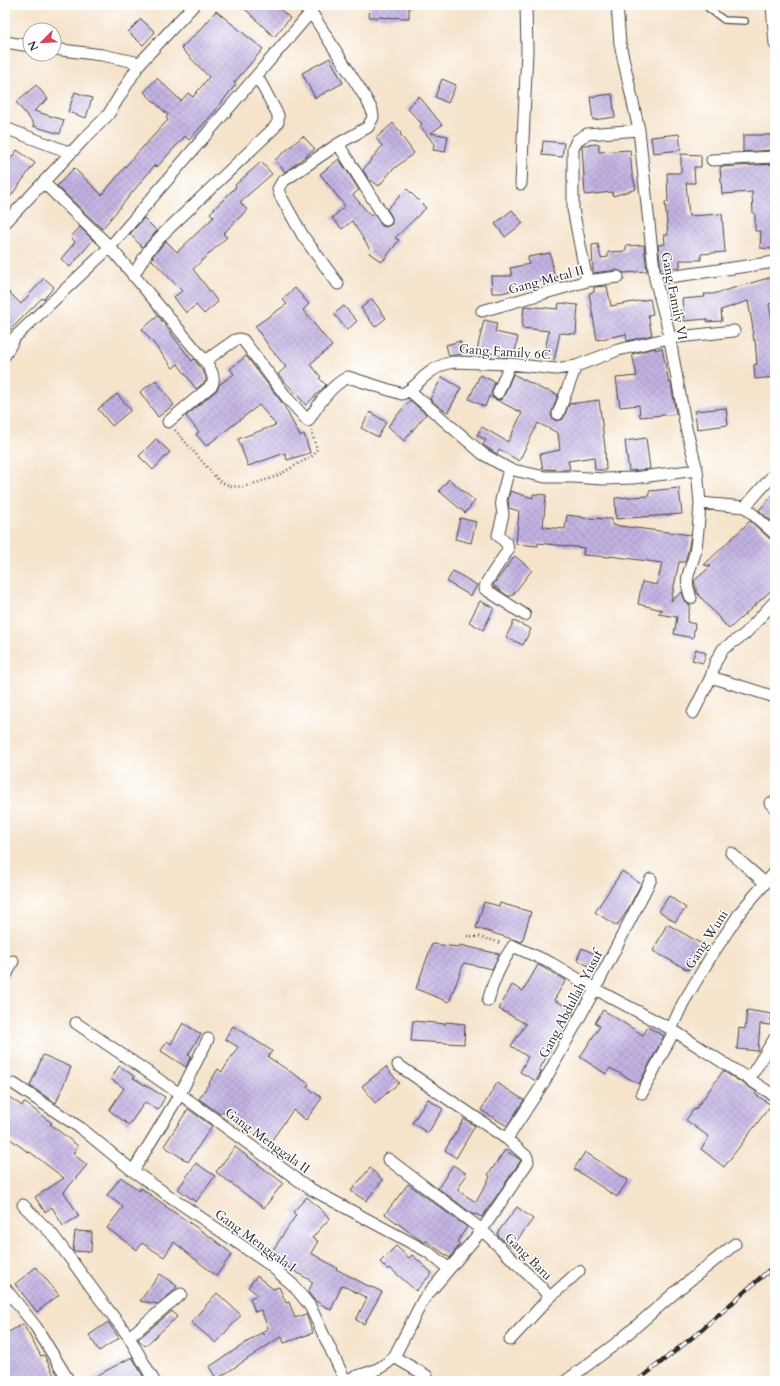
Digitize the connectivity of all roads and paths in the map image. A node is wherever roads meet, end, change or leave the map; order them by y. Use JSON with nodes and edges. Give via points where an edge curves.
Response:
{"nodes":[{"id":1,"x":194,"y":5,"type":"edge"},
{"id":2,"x":526,"y":5,"type":"edge"},
{"id":3,"x":617,"y":5,"type":"edge"},
{"id":4,"x":706,"y":5,"type":"edge"},
{"id":5,"x":772,"y":5,"type":"edge"},
{"id":6,"x":312,"y":9,"type":"edge"},
{"id":7,"x":744,"y":21,"type":"dead end"},
{"id":8,"x":5,"y":42,"type":"edge"},
{"id":9,"x":775,"y":44,"type":"edge"},
{"id":10,"x":22,"y":45,"type":"edge"},
{"id":11,"x":62,"y":50,"type":"edge"},
{"id":12,"x":140,"y":63,"type":"junction"},
{"id":13,"x":257,"y":76,"type":"junction"},
{"id":14,"x":5,"y":128,"type":"edge"},
{"id":15,"x":638,"y":130,"type":"junction"},
{"id":16,"x":338,"y":144,"type":"junction"},
{"id":17,"x":71,"y":153,"type":"junction"},
{"id":18,"x":775,"y":157,"type":"edge"},
{"id":19,"x":712,"y":160,"type":"dead end"},
{"id":20,"x":43,"y":182,"type":"junction"},
{"id":21,"x":521,"y":184,"type":"dead end"},
{"id":22,"x":386,"y":220,"type":"dead end"},
{"id":23,"x":5,"y":223,"type":"edge"},
{"id":24,"x":110,"y":247,"type":"junction"},
{"id":25,"x":775,"y":262,"type":"edge"},
{"id":26,"x":133,"y":276,"type":"junction"},
{"id":27,"x":618,"y":278,"type":"dead end"},
{"id":28,"x":655,"y":279,"type":"junction"},
{"id":29,"x":588,"y":281,"type":"junction"},
{"id":30,"x":338,"y":284,"type":"dead end"},
{"id":31,"x":482,"y":311,"type":"dead end"},
{"id":32,"x":734,"y":331,"type":"dead end"},
{"id":33,"x":669,"y":338,"type":"junction"},
{"id":34,"x":5,"y":355,"type":"edge"},
{"id":35,"x":205,"y":361,"type":"junction"},
{"id":36,"x":510,"y":364,"type":"junction"},
{"id":37,"x":576,"y":366,"type":"junction"},
{"id":38,"x":410,"y":391,"type":"junction"},
{"id":39,"x":498,"y":393,"type":"dead end"},
{"id":40,"x":558,"y":414,"type":"dead end"},
{"id":41,"x":308,"y":421,"type":"junction"},
{"id":42,"x":168,"y":422,"type":"joint"},
{"id":43,"x":509,"y":469,"type":"junction"},
{"id":44,"x":697,"y":470,"type":"junction"},
{"id":45,"x":775,"y":473,"type":"edge"},
{"id":46,"x":700,"y":502,"type":"junction"},
{"id":47,"x":745,"y":507,"type":"junction"},
{"id":48,"x":775,"y":534,"type":"edge"},
{"id":49,"x":691,"y":598,"type":"dead end"},
{"id":50,"x":775,"y":601,"type":"edge"},
{"id":51,"x":525,"y":615,"type":"dead end"},
{"id":52,"x":711,"y":677,"type":"junction"},
{"id":53,"x":775,"y":697,"type":"edge"},
{"id":54,"x":693,"y":714,"type":"dead end"},
{"id":55,"x":731,"y":853,"type":"dead end"},
{"id":56,"x":775,"y":872,"type":"edge"},
{"id":57,"x":651,"y":879,"type":"dead end"},
{"id":58,"x":765,"y":883,"type":"junction"},
{"id":59,"x":467,"y":936,"type":"dead end"},
{"id":60,"x":512,"y":946,"type":"junction"},
{"id":61,"x":13,"y":961,"type":"dead end"},
{"id":62,"x":5,"y":978,"type":"edge"},
{"id":63,"x":595,"y":989,"type":"junction"},
{"id":64,"x":488,"y":1001,"type":"dead end"},
{"id":65,"x":76,"y":1023,"type":"dead end"},
{"id":66,"x":673,"y":1030,"type":"junction"},
{"id":67,"x":775,"y":1038,"type":"edge"},
{"id":68,"x":208,"y":1039,"type":"dead end"},
{"id":69,"x":398,"y":1065,"type":"dead end"},
{"id":70,"x":749,"y":1079,"type":"junction"},
{"id":71,"x":14,"y":1084,"type":"dead end"},
{"id":72,"x":642,"y":1093,"type":"dead end"},
{"id":73,"x":180,"y":1094,"type":"junction"},
{"id":74,"x":775,"y":1096,"type":"edge"},
{"id":75,"x":507,"y":1139,"type":"junction"},
{"id":76,"x":388,"y":1159,"type":"dead end"},
{"id":77,"x":133,"y":1171,"type":"junction"},
{"id":78,"x":23,"y":1205,"type":"dead end"},
{"id":79,"x":482,"y":1230,"type":"junction"},
{"id":80,"x":735,"y":1244,"type":"dead end"},
{"id":81,"x":449,"y":1269,"type":"junction"},
{"id":82,"x":579,"y":1271,"type":"dead end"},
{"id":83,"x":5,"y":1288,"type":"edge"},
{"id":84,"x":181,"y":1294,"type":"dead end"},
{"id":85,"x":548,"y":1298,"type":"junction"},
{"id":86,"x":129,"y":1337,"type":"junction"},
{"id":87,"x":510,"y":1340,"type":"dead end"},
{"id":88,"x":394,"y":1357,"type":"junction"},
{"id":89,"x":427,"y":1376,"type":"dead end"},
{"id":90,"x":347,"y":1380,"type":"edge"},
{"id":91,"x":69,"y":1381,"type":"edge"},
{"id":92,"x":154,"y":1381,"type":"edge"},
{"id":93,"x":566,"y":1381,"type":"edge"}],
"edges":[{"from":1,"to":12,"type":"street"},
{"from":2,"to":21,"type":"street","via":[[527,51]]},
{"from":3,"to":15,"type":"street","name":"Gang Family VI","via":[[620,44]]},
{"from":4,"to":7,"type":"lane","via":[[724,20]]},
{"from":5,"to":9,"type":"street"},
{"from":6,"to":13,"type":"street"},
{"from":6,"to":16,"type":"street","via":[[372,110],[373,117],[368,127]]},
{"from":8,"to":10,"type":"street"},
{"from":11,"to":12,"type":"street"},
{"from":12,"to":17,"type":"street","via":[[108,115]]},
{"from":13,"to":24,"type":"street"},
{"from":13,"to":26,"type":"street","via":[[278,115],[278,122],[164,233],[148,251]]},
{"from":14,"to":17,"type":"street"},
{"from":15,"to":28,"type":"street","name":"Gang Family VI"},
{"from":15,"to":29,"type":"street","via":[[587,134],[577,140],[573,149],[573,208]]},
{"from":16,"to":22,"type":"street"},
{"from":16,"to":30,"type":"street","via":[[282,182],[278,189],[303,236]]},
{"from":17,"to":20,"type":"street"},
{"from":18,"to":19,"type":"street"},
{"from":20,"to":23,"type":"street"},
{"from":20,"to":24,"type":"street"},
{"from":24,"to":26,"type":"street"},
{"from":24,"to":34,"type":"street","via":[[16,337]]},
{"from":25,"to":28,"type":"street"},
{"from":26,"to":35,"type":"street"},
{"from":27,"to":29,"type":"street","name":"Gang Metal II"},
{"from":28,"to":33,"type":"street","name":"Gang Family VI"},
{"from":29,"to":31,"type":"street","name":"Gang Metal II"},
{"from":32,"to":33,"type":"street","name":"Gang Family 6C"},
{"from":33,"to":37,"type":"street","name":"Gang Family 6C","via":[[618,350]]},
{"from":33,"to":44,"type":"street","name":"Gang Family VI","via":[[686,428]]},
{"from":35,"to":41,"type":"street","via":[[235,340],[242,340]]},
{"from":35,"to":42,"type":"street","via":[[214,378],[212,385]]},
{"from":36,"to":37,"type":"street","name":"Gang Family 6C","via":[[556,369]]},
{"from":36,"to":38,"type":"street","name":"Gang Family 6C","via":[[444,364],[425,375]]},
{"from":36,"to":39,"type":"street"},
{"from":37,"to":40,"type":"street"},
{"from":38,"to":41,"type":"street","via":[[398,394],[348,377],[338,382]]},
{"from":38,"to":43,"type":"street","via":[[483,454]]},
{"from":41,"to":42,"type":"path","via":[[318,449],[314,455],[275,477],[243,487],[230,486],[219,481]]},
{"from":43,"to":44,"type":"street","via":[[544,477],[603,479]]},
{"from":43,"to":51,"type":"street","via":[[501,500],[503,515],[498,535],[508,544],[508,550],[486,583],[485,589]]},
{"from":44,"to":46,"type":"street","name":"Gang Family VI"},
{"from":45,"to":47,"type":"street"},
{"from":46,"to":47,"type":"street"},
{"from":46,"to":49,"type":"street","name":"Gang Family VI","via":[[695,553],[687,577]]},
{"from":47,"to":48,"type":"street"},
{"from":50,"to":52,"type":"street","via":[[745,634],[723,649]]},
{"from":52,"to":53,"type":"street"},
{"from":52,"to":54,"type":"street"},
{"from":55,"to":58,"type":"street"},
{"from":56,"to":58,"type":"street","name":"Gang Wuni"},
{"from":57,"to":63,"type":"street","name":"Gang Abdullah Yusuf"},
{"from":58,"to":66,"type":"street","name":"Gang Wuni","via":[[741,911],[710,958],[683,1004]]},
{"from":59,"to":60,"type":"path"},
{"from":60,"to":63,"type":"street","via":[[551,963]]},
{"from":60,"to":64,"type":"street","via":[[493,981]]},
{"from":61,"to":62,"type":"street"},
{"from":63,"to":66,"type":"street"},
{"from":63,"to":75,"type":"street","name":"Gang Abdullah Yusuf","via":[[544,1082]]},
{"from":65,"to":73,"type":"street","name":"Gang Menggala II"},
{"from":66,"to":70,"type":"street"},
{"from":66,"to":72,"type":"street","name":"Gang Wuni"},
{"from":67,"to":70,"type":"street"},
{"from":68,"to":73,"type":"street"},
{"from":69,"to":75,"type":"street"},
{"from":70,"to":74,"type":"street"},
{"from":71,"to":77,"type":"street","name":"Gang Menggala I","via":[[82,1129]]},
{"from":73,"to":77,"type":"street"},
{"from":73,"to":81,"type":"street","name":"Gang Menggala II","via":[[309,1188],[428,1252]]},
{"from":75,"to":79,"type":"street","via":[[528,1158],[528,1162]]},
{"from":76,"to":79,"type":"street","name":"Gang Baru"},
{"from":77,"to":90,"type":"street","name":"Gang Menggala I","via":[[270,1265],[293,1285],[310,1306]]},
{"from":78,"to":86,"type":"street","via":[[52,1234]]},
{"from":79,"to":81,"type":"street"},
{"from":79,"to":85,"type":"street","name":"Gang Baru","via":[[541,1287]]},
{"from":80,"to":93,"type":"street","via":[[618,1342]]},
{"from":81,"to":88,"type":"street","via":[[423,1300]]},
{"from":82,"to":85,"type":"street"},
{"from":83,"to":91,"type":"street","via":[[36,1328]]},
{"from":84,"to":86,"type":"street"},
{"from":85,"to":87,"type":"street","name":"Gang Baru"},
{"from":86,"to":92,"type":"street"},
{"from":88,"to":89,"type":"street"},
{"from":88,"to":90,"type":"street","via":[[387,1365]]}]}
